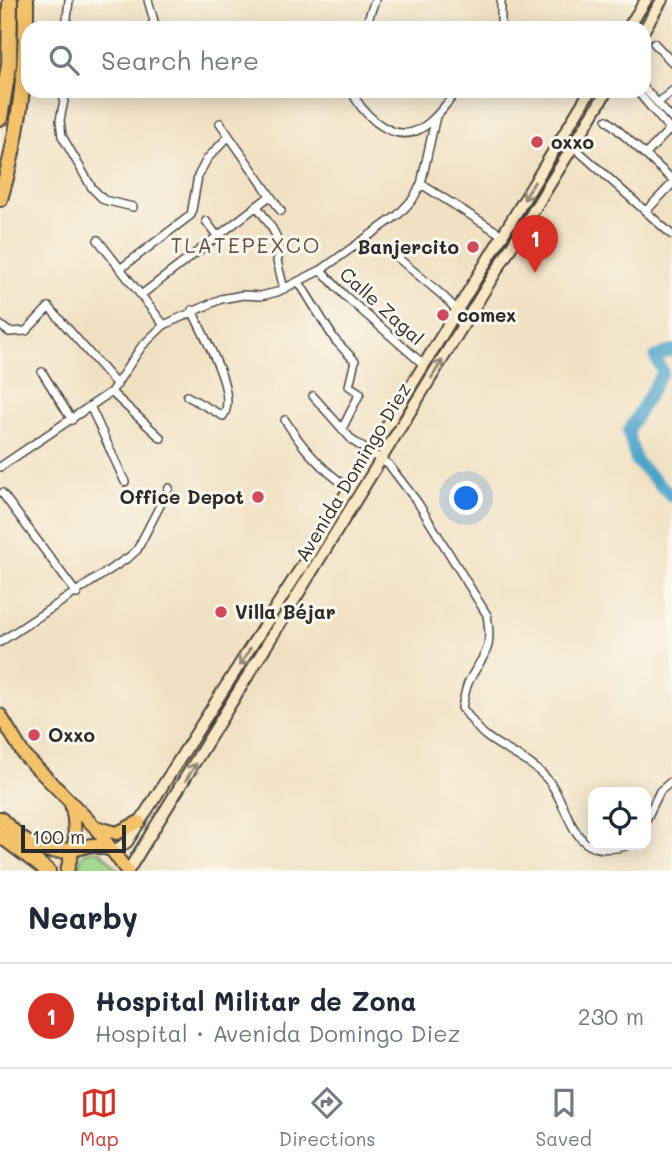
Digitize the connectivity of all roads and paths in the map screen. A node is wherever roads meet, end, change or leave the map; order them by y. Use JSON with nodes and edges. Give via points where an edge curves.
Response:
{"nodes":[{"id":1,"x":10,"y":0,"type":"edge"},
{"id":2,"x":26,"y":0,"type":"edge"},
{"id":3,"x":69,"y":0,"type":"edge"},
{"id":4,"x":148,"y":0,"type":"edge"},
{"id":5,"x":374,"y":0,"type":"edge"},
{"id":6,"x":501,"y":0,"type":"edge"},
{"id":7,"x":646,"y":0,"type":"edge"},
{"id":8,"x":662,"y":0,"type":"edge"},
{"id":9,"x":26,"y":21,"type":"edge"},
{"id":10,"x":67,"y":21,"type":"edge"},
{"id":11,"x":153,"y":21,"type":"edge"},
{"id":12,"x":367,"y":21,"type":"edge"},
{"id":13,"x":501,"y":21,"type":"edge"},
{"id":14,"x":632,"y":21,"type":"edge"},
{"id":15,"x":649,"y":21,"type":"edge"},
{"id":16,"x":654,"y":43,"type":"dead end"},
{"id":17,"x":672,"y":62,"type":"edge"},
{"id":18,"x":672,"y":91,"type":"edge"},
{"id":19,"x":651,"y":96,"type":"edge"},
{"id":20,"x":22,"y":98,"type":"edge"},
{"id":21,"x":65,"y":98,"type":"edge"},
{"id":22,"x":355,"y":98,"type":"edge"},
{"id":23,"x":451,"y":98,"type":"edge"},
{"id":24,"x":586,"y":98,"type":"edge"},
{"id":25,"x":603,"y":98,"type":"edge"},
{"id":26,"x":643,"y":98,"type":"edge"},
{"id":27,"x":657,"y":103,"type":"junction"},
{"id":28,"x":436,"y":116,"type":"junction"},
{"id":29,"x":0,"y":118,"type":"edge"},
{"id":30,"x":672,"y":119,"type":"edge"},
{"id":31,"x":607,"y":120,"type":"dead end"},
{"id":32,"x":220,"y":123,"type":"dead end"},
{"id":33,"x":671,"y":131,"type":"edge"},
{"id":34,"x":229,"y":137,"type":"junction"},
{"id":35,"x":574,"y":147,"type":"junction"},
{"id":36,"x":646,"y":154,"type":"junction"},
{"id":37,"x":548,"y":161,"type":"junction"},
{"id":38,"x":560,"y":168,"type":"junction"},
{"id":39,"x":672,"y":182,"type":"edge"},
{"id":40,"x":421,"y":184,"type":"junction"},
{"id":41,"x":270,"y":196,"type":"junction"},
{"id":42,"x":0,"y":199,"type":"edge"},
{"id":43,"x":257,"y":206,"type":"junction"},
{"id":44,"x":133,"y":207,"type":"dead end"},
{"id":45,"x":281,"y":211,"type":"dead end"},
{"id":46,"x":646,"y":211,"type":"junction"},
{"id":47,"x":206,"y":221,"type":"dead end"},
{"id":48,"x":502,"y":235,"type":"junction"},
{"id":49,"x":672,"y":235,"type":"edge"},
{"id":50,"x":218,"y":237,"type":"junction"},
{"id":51,"x":98,"y":240,"type":"dead end"},
{"id":52,"x":398,"y":258,"type":"dead end"},
{"id":53,"x":120,"y":269,"type":"junction"},
{"id":54,"x":321,"y":270,"type":"junction"},
{"id":55,"x":299,"y":282,"type":"junction"},
{"id":56,"x":284,"y":289,"type":"junction"},
{"id":57,"x":141,"y":295,"type":"junction"},
{"id":58,"x":192,"y":310,"type":"junction"},
{"id":59,"x":456,"y":312,"type":"junction"},
{"id":60,"x":467,"y":320,"type":"junction"},
{"id":61,"x":0,"y":325,"type":"edge"},
{"id":62,"x":164,"y":325,"type":"junction"},
{"id":63,"x":423,"y":364,"type":"junction"},
{"id":64,"x":42,"y":372,"type":"dead end"},
{"id":65,"x":114,"y":388,"type":"junction"},
{"id":66,"x":187,"y":396,"type":"dead end"},
{"id":67,"x":313,"y":396,"type":"dead end"},
{"id":68,"x":91,"y":408,"type":"junction"},
{"id":69,"x":72,"y":420,"type":"junction"},
{"id":70,"x":285,"y":420,"type":"dead end"},
{"id":71,"x":342,"y":429,"type":"junction"},
{"id":72,"x":161,"y":439,"type":"dead end"},
{"id":73,"x":370,"y":452,"type":"junction"},
{"id":74,"x":385,"y":461,"type":"junction"},
{"id":75,"x":0,"y":467,"type":"edge"},
{"id":76,"x":125,"y":482,"type":"dead end"},
{"id":77,"x":348,"y":487,"type":"junction"},
{"id":78,"x":169,"y":488,"type":"dead end"},
{"id":79,"x":2,"y":493,"type":"edge"},
{"id":80,"x":76,"y":594,"type":"junction"},
{"id":81,"x":0,"y":642,"type":"edge"},
{"id":82,"x":0,"y":715,"type":"edge"},
{"id":83,"x":672,"y":780,"type":"edge"},
{"id":84,"x":160,"y":791,"type":"junction"},
{"id":85,"x":174,"y":800,"type":"junction"},
{"id":86,"x":70,"y":801,"type":"junction"},
{"id":87,"x":651,"y":810,"type":"edge"},
{"id":88,"x":0,"y":819,"type":"edge"},
{"id":89,"x":139,"y":822,"type":"junction"},
{"id":90,"x":95,"y":827,"type":"junction"},
{"id":91,"x":0,"y":835,"type":"edge"},
{"id":92,"x":588,"y":844,"type":"edge"},
{"id":93,"x":73,"y":850,"type":"junction"},
{"id":94,"x":111,"y":850,"type":"junction"},
{"id":95,"x":48,"y":871,"type":"edge"},
{"id":96,"x":67,"y":871,"type":"edge"},
{"id":97,"x":127,"y":871,"type":"edge"}],
"edges":[{"from":1,"to":29,"type":"highway","via":[[9,65]]},
{"from":2,"to":9,"type":"highway"},
{"from":3,"to":10,"type":"street"},
{"from":4,"to":11,"type":"street"},
{"from":5,"to":12,"type":"street"},
{"from":6,"to":13,"type":"street"},
{"from":7,"to":14,"type":"main road"},
{"from":8,"to":15,"type":"main road"},
{"from":16,"to":17,"type":"street"},
{"from":18,"to":27,"type":"street"},
{"from":19,"to":27,"type":"street"},
{"from":20,"to":42,"type":"highway"},
{"from":21,"to":44,"type":"street","via":[[62,135],[92,188],[104,200]]},
{"from":22,"to":28,"type":"street","via":[[368,116],[400,134],[421,130]]},
{"from":23,"to":28,"type":"street"},
{"from":24,"to":37,"type":"main road","name":"Avenida Domingo Diez"},
{"from":25,"to":35,"type":"main road","name":"Avenida Domingo Diez"},
{"from":26,"to":33,"type":"street"},
{"from":27,"to":30,"type":"street"},
{"from":28,"to":40,"type":"street"},
{"from":31,"to":36,"type":"street"},
{"from":32,"to":34,"type":"street"},
{"from":33,"to":36,"type":"street"},
{"from":34,"to":41,"type":"street"},
{"from":34,"to":53,"type":"street","via":[[198,176],[191,215]]},
{"from":35,"to":38,"type":"main road","name":"Avenida Domingo Diez"},
{"from":35,"to":46,"type":"street"},
{"from":36,"to":39,"type":"street"},
{"from":37,"to":38,"type":"main road"},
{"from":37,"to":48,"type":"main road","name":"Avenida Domingo Diez","one_way":true},
{"from":38,"to":60,"type":"main road","name":"Avenida Domingo Diez"},
{"from":39,"to":46,"type":"street"},
{"from":40,"to":48,"type":"street"},
{"from":40,"to":54,"type":"street","via":[[398,215]]},
{"from":41,"to":43,"type":"street"},
{"from":41,"to":45,"type":"street"},
{"from":43,"to":50,"type":"street"},
{"from":43,"to":56,"type":"street","via":[[277,237],[280,253],[276,261]]},
{"from":46,"to":49,"type":"street"},
{"from":47,"to":50,"type":"street"},
{"from":48,"to":59,"type":"main road","name":"Avenida Domingo Diez"},
{"from":50,"to":57,"type":"street"},
{"from":51,"to":53,"type":"street"},
{"from":52,"to":59,"type":"street"},
{"from":53,"to":57,"type":"street"},
{"from":54,"to":55,"type":"street"},
{"from":54,"to":63,"type":"street","name":"Calle Zagal"},
{"from":55,"to":56,"type":"street"},
{"from":55,"to":71,"type":"street","via":[[335,340],[355,361],[349,386],[359,393]]},
{"from":56,"to":58,"type":"street","via":[[221,299]]},
{"from":57,"to":62,"type":"street"},
{"from":58,"to":62,"type":"street"},
{"from":58,"to":66,"type":"street","via":[[223,381],[227,410],[223,416]]},
{"from":59,"to":60,"type":"street"},
{"from":59,"to":63,"type":"main road","name":"Avenida Domingo Diez"},
{"from":74,"to":60,"type":"main road","name":"Avenida Domingo Diez","one_way":true,"via":[[389,447]]},
{"from":61,"to":65,"type":"street","via":[[9,332],[26,331],[49,307]]},
{"from":62,"to":65,"type":"street","via":[[142,346]]},
{"from":63,"to":73,"type":"main road","name":"Avenida Domingo Diez"},
{"from":64,"to":69,"type":"street"},
{"from":65,"to":68,"type":"street"},
{"from":65,"to":72,"type":"street"},
{"from":67,"to":71,"type":"street"},
{"from":68,"to":69,"type":"street"},
{"from":68,"to":76,"type":"street"},
{"from":69,"to":75,"type":"street"},
{"from":70,"to":77,"type":"street","via":[[331,476]]},
{"from":71,"to":73,"type":"street"},
{"from":73,"to":74,"type":"street"},
{"from":73,"to":77,"type":"main road","name":"Avenida Domingo Diez"},
{"from":85,"to":74,"type":"main road","name":"Avenida Domingo Diez","one_way":true,"via":[[374,471]]},
{"from":74,"to":92,"type":"street","via":[[418,503],[487,615],[486,655],[468,683],[462,708],[485,736],[548,780],[575,832]]},
{"from":77,"to":84,"type":"main road","name":"Avenida Domingo Diez","one_way":true},
{"from":78,"to":80,"type":"street","via":[[136,550]]},
{"from":79,"to":80,"type":"street"},
{"from":80,"to":81,"type":"street"},
{"from":82,"to":86,"type":"main road","via":[[24,755]]},
{"from":83,"to":87,"type":"street"},
{"from":84,"to":85,"type":"main road"},
{"from":84,"to":89,"type":"main road","name":"Avenida Domingo Diez"},
{"from":85,"to":97,"type":"main road","name":"Avenida Domingo Diez"},
{"from":86,"to":90,"type":"main road"},
{"from":86,"to":93,"type":"main road","via":[[75,819]]},
{"from":88,"to":93,"type":"highway","via":[[33,848]]},
{"from":89,"to":90,"type":"main road","via":[[117,833]]},
{"from":89,"to":94,"type":"main road","name":"Avenida Domingo Diez","via":[[127,842]]},
{"from":90,"to":94,"type":"main road"},
{"from":91,"to":95,"type":"highway"},
{"from":93,"to":94,"type":"main road","via":[[91,845]]},
{"from":93,"to":96,"type":"main road"},
{"from":94,"to":97,"type":"main road"}]}
